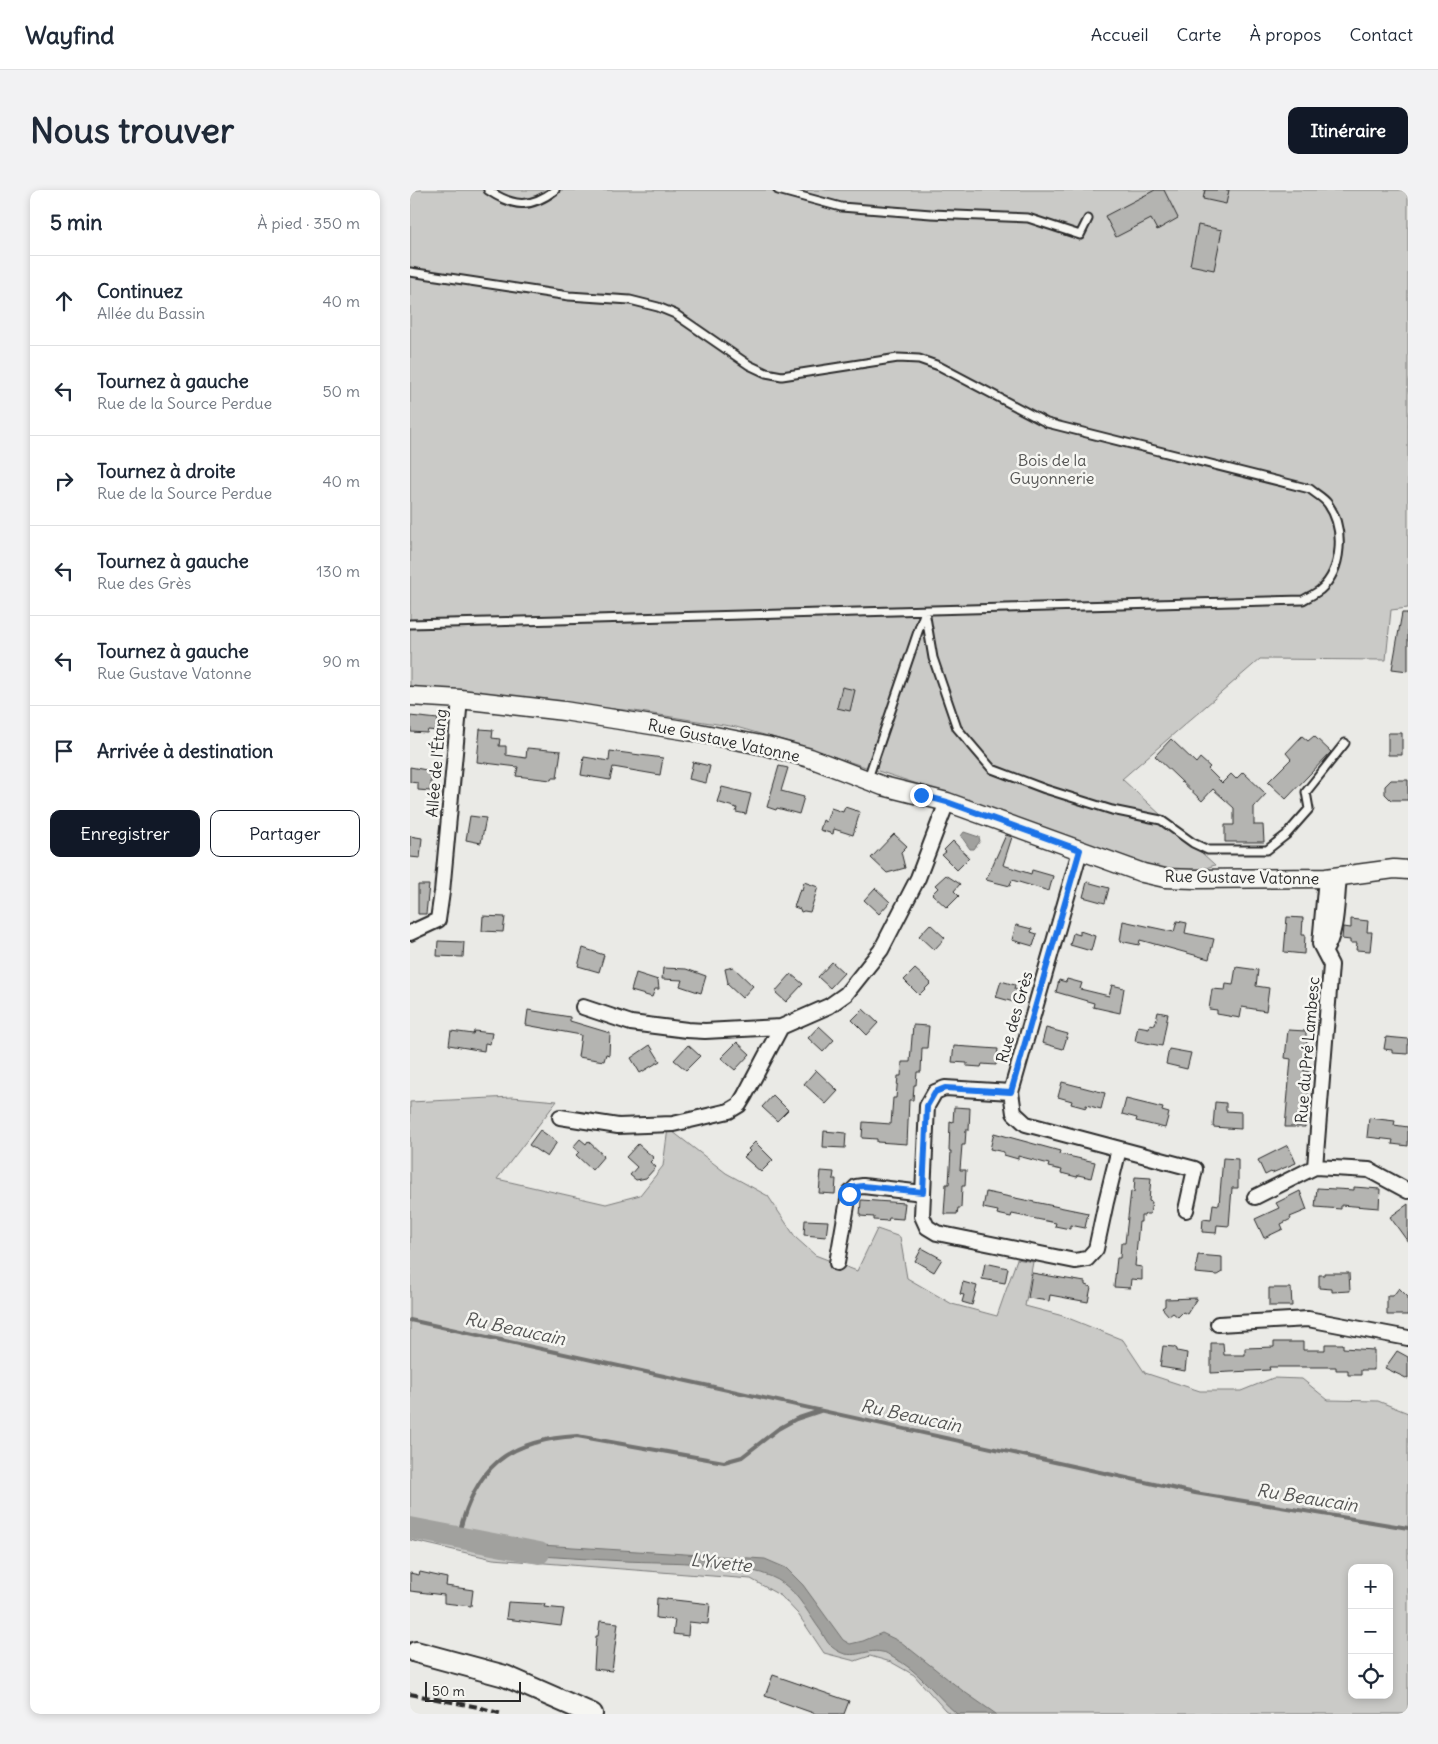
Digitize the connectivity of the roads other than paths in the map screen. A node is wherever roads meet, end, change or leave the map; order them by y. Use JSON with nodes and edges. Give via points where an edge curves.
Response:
{"nodes":[{"id":1,"x":488,"y":190,"type":"edge"},
{"id":2,"x":555,"y":190,"type":"edge"},
{"id":3,"x":778,"y":190,"type":"edge"},
{"id":4,"x":1088,"y":219,"type":"dead end"},
{"id":5,"x":410,"y":272,"type":"edge"},
{"id":6,"x":925,"y":611,"type":"junction"},
{"id":7,"x":410,"y":624,"type":"edge"},
{"id":8,"x":410,"y":696,"type":"edge"},
{"id":9,"x":460,"y":699,"type":"junction"},
{"id":10,"x":1345,"y":742,"type":"dead end"},
{"id":11,"x":867,"y":781,"type":"junction"},
{"id":12,"x":947,"y":802,"type":"junction"},
{"id":13,"x":1080,"y":850,"type":"junction"},
{"id":14,"x":1408,"y":870,"type":"edge"},
{"id":15,"x":1333,"y":878,"type":"junction"},
{"id":16,"x":410,"y":933,"type":"edge"},
{"id":17,"x":583,"y":1007,"type":"dead end"},
{"id":18,"x":781,"y":1027,"type":"junction"},
{"id":19,"x":1011,"y":1092,"type":"junction"},
{"id":20,"x":560,"y":1117,"type":"dead end"},
{"id":21,"x":1119,"y":1149,"type":"junction"},
{"id":22,"x":1315,"y":1167,"type":"junction"},
{"id":23,"x":1408,"y":1191,"type":"edge"},
{"id":24,"x":923,"y":1192,"type":"junction"},
{"id":25,"x":1255,"y":1197,"type":"dead end"},
{"id":26,"x":1186,"y":1210,"type":"dead end"},
{"id":27,"x":837,"y":1263,"type":"dead end"},
{"id":28,"x":1218,"y":1324,"type":"dead end"},
{"id":29,"x":1408,"y":1338,"type":"edge"},
{"id":30,"x":412,"y":1649,"type":"edge"},
{"id":31,"x":592,"y":1714,"type":"edge"}],
"edges":[{"from":1,"to":2,"type":"lane","via":[[515,204],[527,204]]},
{"from":3,"to":4,"type":"lane","via":[[841,207],[1028,218],[1080,235]]},
{"from":5,"to":6,"type":"lane","via":[[569,296],[630,300],[658,307],[675,314],[749,364],[766,373],[782,376],[898,358],[919,359],[939,366],[1048,423],[1310,489],[1327,502],[1337,518],[1341,539],[1336,562],[1319,591],[1302,600]]},
{"from":6,"to":7,"type":"lane"},
{"from":6,"to":10,"type":"lane","via":[[933,658],[957,728],[992,768],[1112,810],[1161,820],[1208,850],[1267,850],[1286,835],[1309,809],[1306,792]]},
{"from":6,"to":11,"type":"lane"},
{"from":8,"to":9,"type":"street","name":"Rue Gustave Vatonne"},
{"from":9,"to":11,"type":"street","name":"Rue Gustave Vatonne","via":[[564,711],[766,746],[810,758]]},
{"from":9,"to":16,"type":"street","name":"Allée de l'Étang","via":[[438,920]]},
{"from":11,"to":12,"type":"street","name":"Rue Gustave Vatonne"},
{"from":12,"to":13,"type":"street","name":"Rue Gustave Vatonne"},
{"from":12,"to":18,"type":"street","via":[[918,878],[873,962],[838,1001]]},
{"from":13,"to":15,"type":"street","name":"Rue Gustave Vatonne","via":[[1165,878]]},
{"from":13,"to":19,"type":"street","name":"Rue des Grès"},
{"from":14,"to":15,"type":"street","name":"Rue Gustave Vatonne"},
{"from":15,"to":22,"type":"street","name":"Rue du Pré Lambesc","via":[[1320,944],[1331,965]]},
{"from":17,"to":18,"type":"street","via":[[631,1023],[687,1030]]},
{"from":18,"to":20,"type":"street","via":[[745,1096],[729,1111],[650,1126],[618,1126]]},
{"from":19,"to":21,"type":"street","name":"Rue des Grès","via":[[1014,1113],[1026,1124]]},
{"from":19,"to":24,"type":"street","via":[[945,1088],[935,1092],[927,1106]]},
{"from":21,"to":24,"type":"street","via":[[1096,1249],[1087,1259],[1075,1261],[937,1233],[927,1227],[922,1216]]},
{"from":21,"to":26,"type":"street","name":"Rue des Grès","via":[[1195,1169]]},
{"from":22,"to":23,"type":"street","via":[[1369,1170]]},
{"from":22,"to":25,"type":"street"},
{"from":24,"to":27,"type":"street","via":[[856,1187],[849,1194]]},
{"from":28,"to":29,"type":"street","via":[[1308,1319]]},
{"from":30,"to":31,"type":"main road","via":[[506,1676]]}]}
